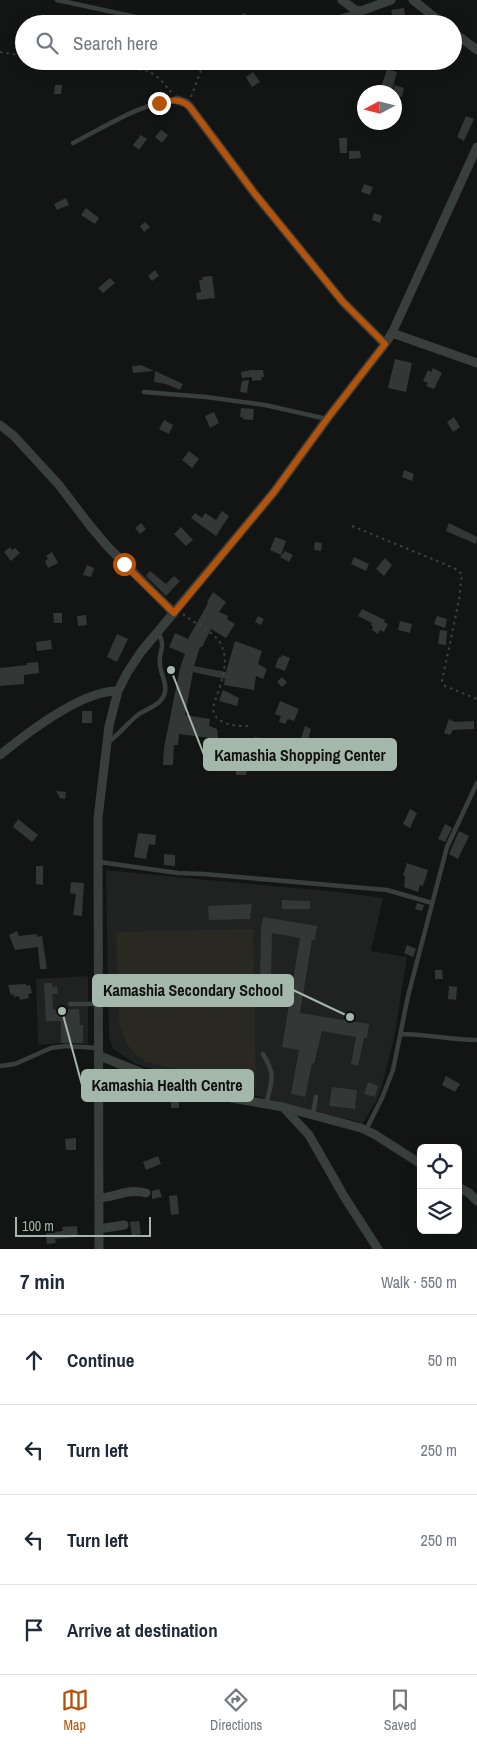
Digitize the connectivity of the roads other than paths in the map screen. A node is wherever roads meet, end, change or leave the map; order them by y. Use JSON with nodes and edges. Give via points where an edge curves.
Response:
{"nodes":[{"id":1,"x":56,"y":0,"type":"edge"},
{"id":2,"x":342,"y":0,"type":"edge"},
{"id":3,"x":391,"y":0,"type":"edge"},
{"id":4,"x":413,"y":0,"type":"edge"},
{"id":5,"x":361,"y":11,"type":"junction"},
{"id":6,"x":127,"y":15,"type":"edge"},
{"id":7,"x":347,"y":15,"type":"edge"},
{"id":8,"x":432,"y":15,"type":"edge"},
{"id":9,"x":462,"y":39,"type":"edge"},
{"id":10,"x":477,"y":50,"type":"edge"},
{"id":11,"x":182,"y":102,"type":"joint"},
{"id":12,"x":73,"y":144,"type":"dead end"},
{"id":13,"x":477,"y":148,"type":"edge"},
{"id":14,"x":392,"y":333,"type":"junction"},
{"id":15,"x":385,"y":344,"type":"junction"},
{"id":16,"x":477,"y":363,"type":"edge"},
{"id":17,"x":144,"y":392,"type":"dead end"},
{"id":18,"x":327,"y":419,"type":"junction"},
{"id":19,"x":0,"y":425,"type":"edge"},
{"id":20,"x":176,"y":611,"type":"junction"},
{"id":21,"x":158,"y":632,"type":"junction"},
{"id":22,"x":118,"y":691,"type":"junction"},
{"id":23,"x":106,"y":744,"type":"junction"},
{"id":24,"x":0,"y":755,"type":"edge"},
{"id":25,"x":477,"y":783,"type":"edge"},
{"id":26,"x":97,"y":862,"type":"junction"},
{"id":27,"x":432,"y":903,"type":"junction"},
{"id":28,"x":70,"y":1004,"type":"dead end"},
{"id":29,"x":99,"y":1004,"type":"junction"},
{"id":30,"x":401,"y":1034,"type":"junction"},
{"id":31,"x":477,"y":1040,"type":"edge"},
{"id":32,"x":100,"y":1052,"type":"junction"},
{"id":33,"x":263,"y":1054,"type":"dead end"},
{"id":34,"x":0,"y":1066,"type":"edge"},
{"id":35,"x":316,"y":1097,"type":"dead end"},
{"id":36,"x":266,"y":1104,"type":"junction"},
{"id":37,"x":283,"y":1107,"type":"junction"},
{"id":38,"x":312,"y":1114,"type":"junction"},
{"id":39,"x":366,"y":1130,"type":"junction"},
{"id":40,"x":417,"y":1162,"type":"edge"},
{"id":41,"x":462,"y":1189,"type":"edge"},
{"id":42,"x":146,"y":1193,"type":"dead end"},
{"id":43,"x":99,"y":1198,"type":"junction"},
{"id":44,"x":477,"y":1201,"type":"edge"},
{"id":45,"x":124,"y":1225,"type":"dead end"},
{"id":46,"x":99,"y":1229,"type":"junction"},
{"id":47,"x":99,"y":1249,"type":"edge"},
{"id":48,"x":378,"y":1249,"type":"edge"}],
"edges":[{"from":1,"to":6,"type":"lane"},
{"from":2,"to":5,"type":"street"},
{"from":3,"to":5,"type":"street"},
{"from":4,"to":8,"type":"street"},
{"from":5,"to":7,"type":"lane"},
{"from":9,"to":10,"type":"street"},
{"from":11,"to":12,"type":"lane","via":[[169,100],[146,107]]},
{"from":11,"to":15,"type":"street","via":[[343,302]]},
{"from":13,"to":14,"type":"street"},
{"from":14,"to":15,"type":"street"},
{"from":14,"to":16,"type":"street"},
{"from":15,"to":18,"type":"street"},
{"from":17,"to":18,"type":"lane","via":[[206,396]]},
{"from":18,"to":20,"type":"street","via":[[274,492]]},
{"from":19,"to":20,"type":"street","via":[[59,485],[119,559]]},
{"from":20,"to":21,"type":"street"},
{"from":21,"to":22,"type":"street","via":[[134,662]]},
{"from":21,"to":23,"type":"lane","via":[[163,640],[160,666],[165,691],[162,699],[138,715]]},
{"from":22,"to":23,"type":"street"},
{"from":22,"to":24,"type":"street","via":[[75,704]]},
{"from":23,"to":26,"type":"street"},
{"from":25,"to":27,"type":"lane","via":[[447,847]]},
{"from":26,"to":27,"type":"lane","via":[[178,873],[387,890]]},
{"from":26,"to":29,"type":"street"},
{"from":27,"to":30,"type":"lane"},
{"from":28,"to":29,"type":"lane"},
{"from":29,"to":32,"type":"street"},
{"from":30,"to":31,"type":"lane"},
{"from":30,"to":39,"type":"lane","via":[[393,1070]]},
{"from":32,"to":34,"type":"lane","via":[[66,1046],[51,1048],[15,1064]]},
{"from":32,"to":36,"type":"street","via":[[167,1083]]},
{"from":32,"to":43,"type":"street"},
{"from":33,"to":36,"type":"lane","via":[[272,1072]]},
{"from":35,"to":38,"type":"lane"},
{"from":36,"to":37,"type":"street"},
{"from":37,"to":38,"type":"street"},
{"from":37,"to":48,"type":"street","via":[[309,1135]]},
{"from":38,"to":39,"type":"street"},
{"from":39,"to":40,"type":"street"},
{"from":41,"to":44,"type":"street"},
{"from":42,"to":43,"type":"street","via":[[132,1190]]},
{"from":43,"to":46,"type":"street"},
{"from":45,"to":46,"type":"street"},
{"from":46,"to":47,"type":"street"}]}
